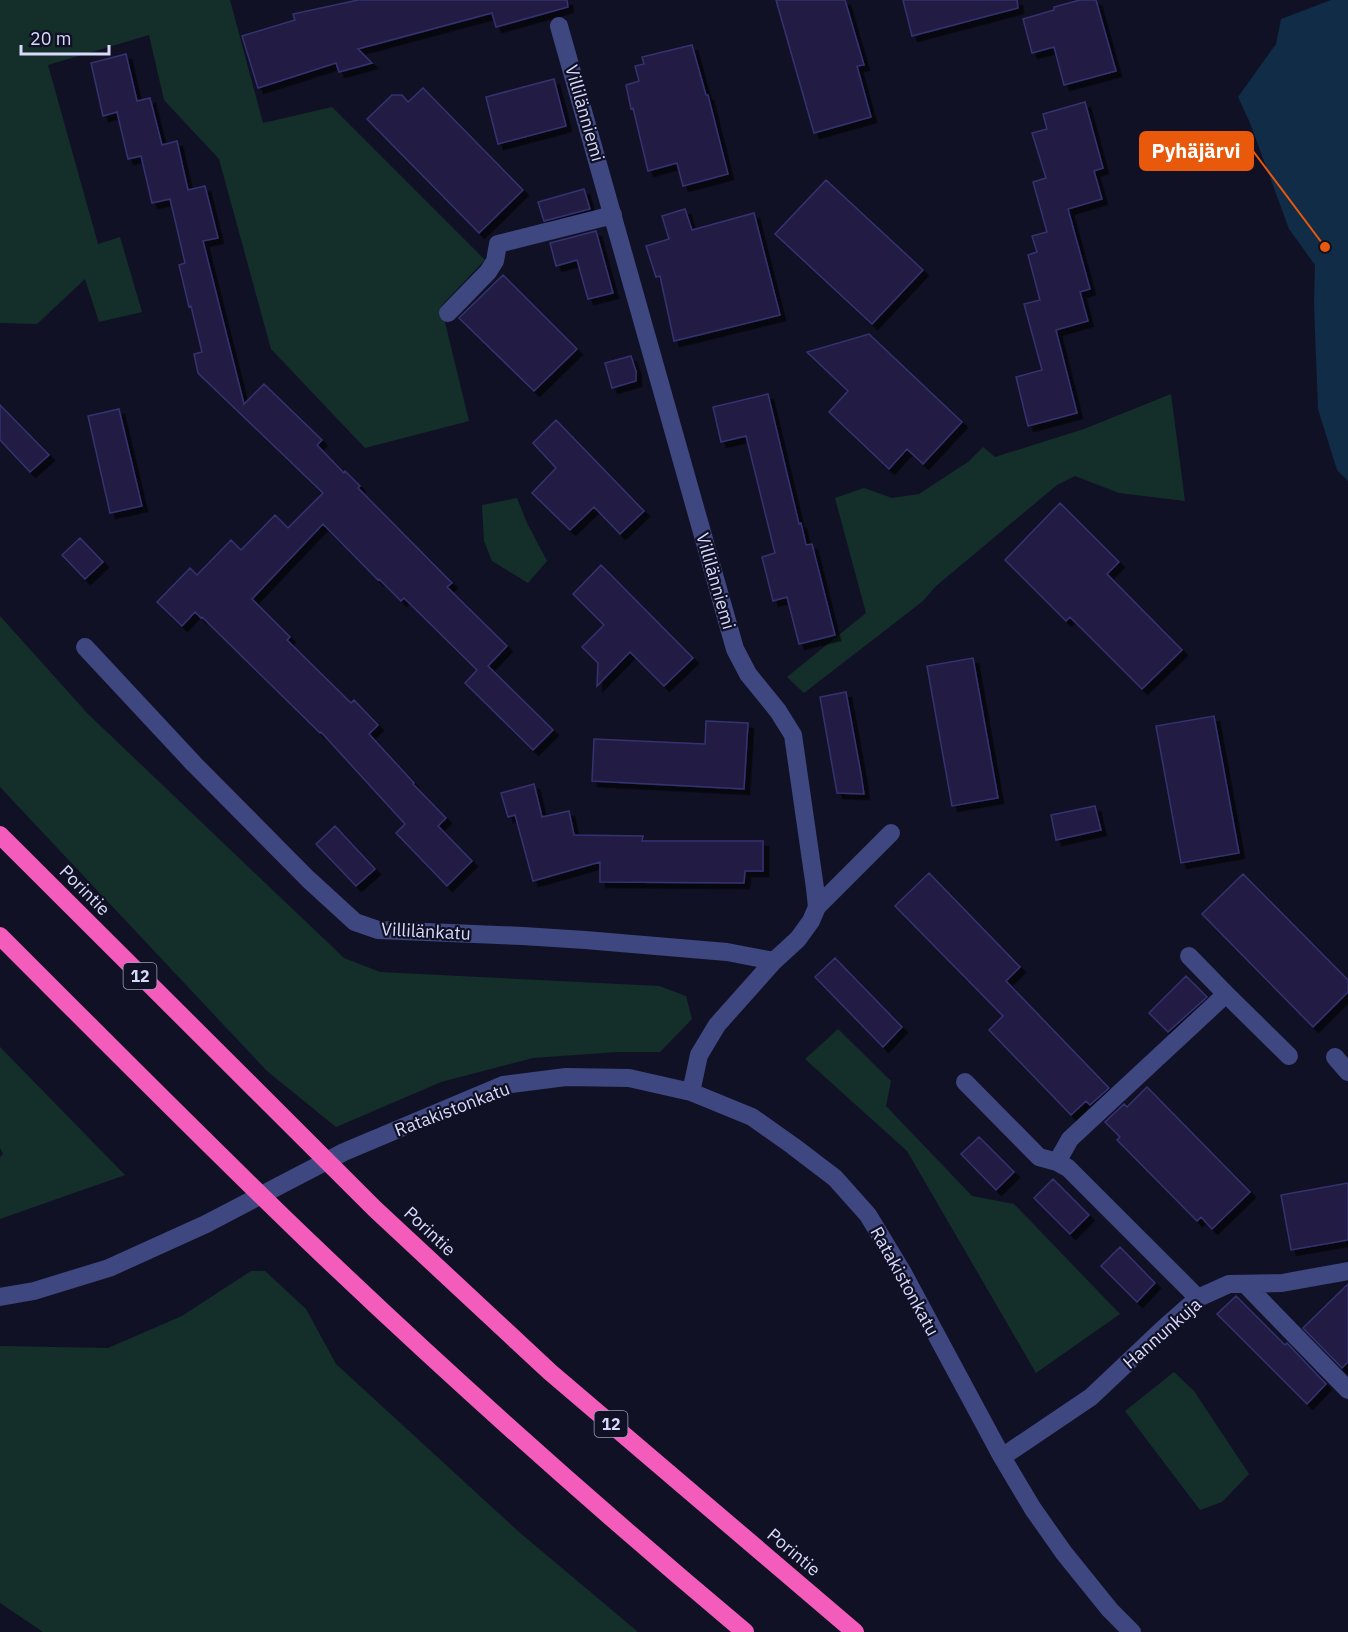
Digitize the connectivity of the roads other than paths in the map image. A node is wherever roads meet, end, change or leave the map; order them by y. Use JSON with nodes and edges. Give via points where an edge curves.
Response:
{"nodes":[{"id":1,"x":559,"y":26,"type":"dead end"},
{"id":2,"x":613,"y":215,"type":"junction"},
{"id":3,"x":448,"y":313,"type":"dead end"},
{"id":4,"x":85,"y":647,"type":"dead end"},
{"id":5,"x":891,"y":833,"type":"dead end"},
{"id":6,"x":0,"y":835,"type":"edge"},
{"id":7,"x":817,"y":907,"type":"junction"},
{"id":8,"x":0,"y":936,"type":"edge"},
{"id":9,"x":1189,"y":956,"type":"dead end"},
{"id":10,"x":774,"y":961,"type":"junction"},
{"id":11,"x":1226,"y":994,"type":"junction"},
{"id":12,"x":1288,"y":1056,"type":"dead end"},
{"id":13,"x":1335,"y":1057,"type":"dead end"},
{"id":14,"x":1348,"y":1072,"type":"edge"},
{"id":15,"x":965,"y":1082,"type":"dead end"},
{"id":16,"x":691,"y":1092,"type":"junction"},
{"id":17,"x":1057,"y":1162,"type":"junction"},
{"id":18,"x":1348,"y":1271,"type":"edge"},
{"id":19,"x":1245,"y":1284,"type":"junction"},
{"id":20,"x":0,"y":1297,"type":"edge"},
{"id":21,"x":1198,"y":1298,"type":"junction"},
{"id":22,"x":1348,"y":1389,"type":"edge"},
{"id":23,"x":1002,"y":1457,"type":"junction"},
{"id":24,"x":745,"y":1632,"type":"edge"},
{"id":25,"x":855,"y":1632,"type":"edge"},
{"id":26,"x":1132,"y":1632,"type":"edge"}],
"edges":[{"from":1,"to":2,"type":"street","name":"Villilänniemi"},
{"from":2,"to":3,"type":"street","via":[[498,244],[488,272]]},
{"from":2,"to":7,"type":"street","name":"Villilänniemi","via":[[735,649],[748,674],[793,735]]},
{"from":4,"to":10,"type":"street","name":"Villilänkatu","via":[[194,764],[356,922],[378,930],[597,941],[727,952]]},
{"from":5,"to":7,"type":"street"},
{"from":6,"to":25,"type":"highway","name":"Porintie","number":"12","via":[[375,1209],[550,1372]]},
{"from":7,"to":10,"type":"street","via":[[798,939]]},
{"from":8,"to":24,"type":"highway","via":[[308,1241],[499,1418]]},
{"from":9,"to":11,"type":"street"},
{"from":10,"to":16,"type":"street","via":[[717,1025],[699,1055]]},
{"from":11,"to":12,"type":"street"},
{"from":11,"to":17,"type":"street","via":[[1070,1139]]},
{"from":13,"to":14,"type":"street"},
{"from":15,"to":17,"type":"street","via":[[1039,1157]]},
{"from":16,"to":20,"type":"street","name":"Ratakistonkatu","via":[[629,1078],[566,1077],[503,1085],[344,1152],[206,1224],[109,1268]]},
{"from":16,"to":23,"type":"street","name":"Ratakistonkatu","via":[[752,1117],[835,1178],[868,1215]]},
{"from":17,"to":21,"type":"street","via":[[1068,1168]]},
{"from":18,"to":19,"type":"street","name":"Hannunkuja","via":[[1282,1283]]},
{"from":19,"to":21,"type":"street","name":"Hannunkuja","via":[[1228,1284]]},
{"from":19,"to":22,"type":"street"},
{"from":21,"to":23,"type":"street","name":"Hannunkuja","via":[[1091,1397]]},
{"from":23,"to":26,"type":"street","name":"Ratakistonkatu","via":[[1064,1553]]}]}
